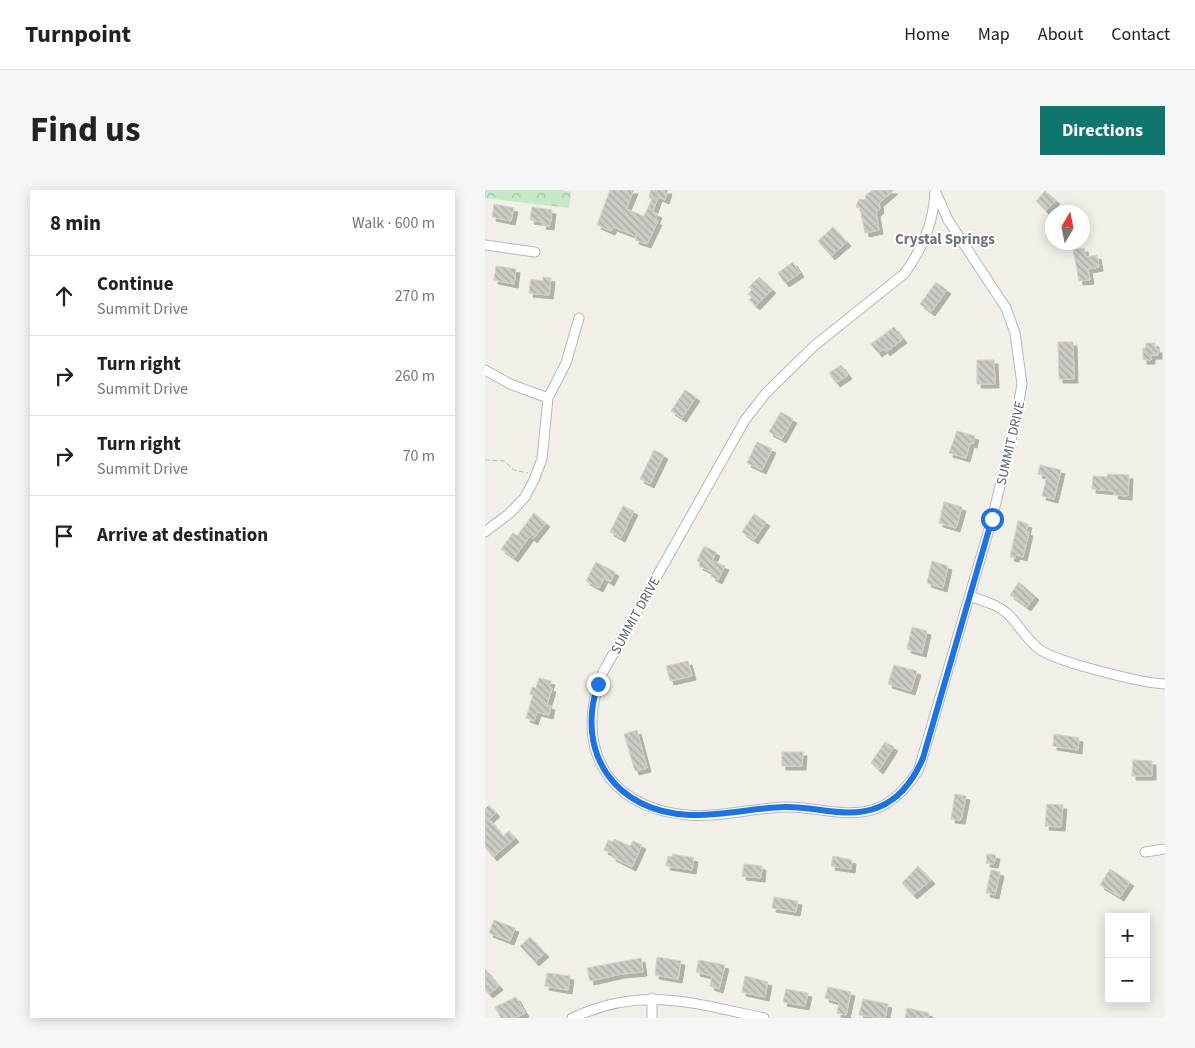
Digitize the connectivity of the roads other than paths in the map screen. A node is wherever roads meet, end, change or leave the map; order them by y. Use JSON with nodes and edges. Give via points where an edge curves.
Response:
{"nodes":[{"id":1,"x":935,"y":190,"type":"edge"},
{"id":2,"x":485,"y":245,"type":"edge"},
{"id":3,"x":535,"y":252,"type":"dead end"},
{"id":4,"x":579,"y":318,"type":"dead end"},
{"id":5,"x":485,"y":370,"type":"edge"},
{"id":6,"x":548,"y":398,"type":"junction"},
{"id":7,"x":485,"y":532,"type":"edge"},
{"id":8,"x":970,"y":596,"type":"junction"},
{"id":9,"x":1165,"y":684,"type":"edge"},
{"id":10,"x":1165,"y":848,"type":"edge"},
{"id":11,"x":1145,"y":852,"type":"dead end"},
{"id":12,"x":652,"y":998,"type":"junction"},
{"id":13,"x":572,"y":1018,"type":"edge"},
{"id":14,"x":652,"y":1018,"type":"edge"},
{"id":15,"x":764,"y":1018,"type":"edge"}],
"edges":[{"from":1,"to":8,"type":"street","name":"SUMMIT DRIVE","via":[[949,220],[1007,308],[1021,371],[1021,394],[1015,424]]},
{"from":1,"to":8,"type":"street","name":"SUMMIT DRIVE","via":[[928,231],[904,274],[837,326],[790,369],[757,405],[727,448],[598,684],[591,720],[597,759],[609,778],[626,793],[648,806],[673,813],[704,815],[787,806],[848,813],[881,806],[905,789],[919,769]]},
{"from":2,"to":3,"type":"street"},
{"from":4,"to":6,"type":"street","via":[[566,363]]},
{"from":5,"to":6,"type":"street","via":[[510,384]]},
{"from":6,"to":7,"type":"street","via":[[542,460],[535,477],[525,496],[510,513]]},
{"from":8,"to":9,"type":"street","via":[[1007,613],[1033,644],[1049,655],[1145,682]]},
{"from":10,"to":11,"type":"street"},
{"from":12,"to":13,"type":"street","via":[[605,1004]]},
{"from":12,"to":14,"type":"street"},
{"from":12,"to":15,"type":"street","via":[[678,1000]]}]}
